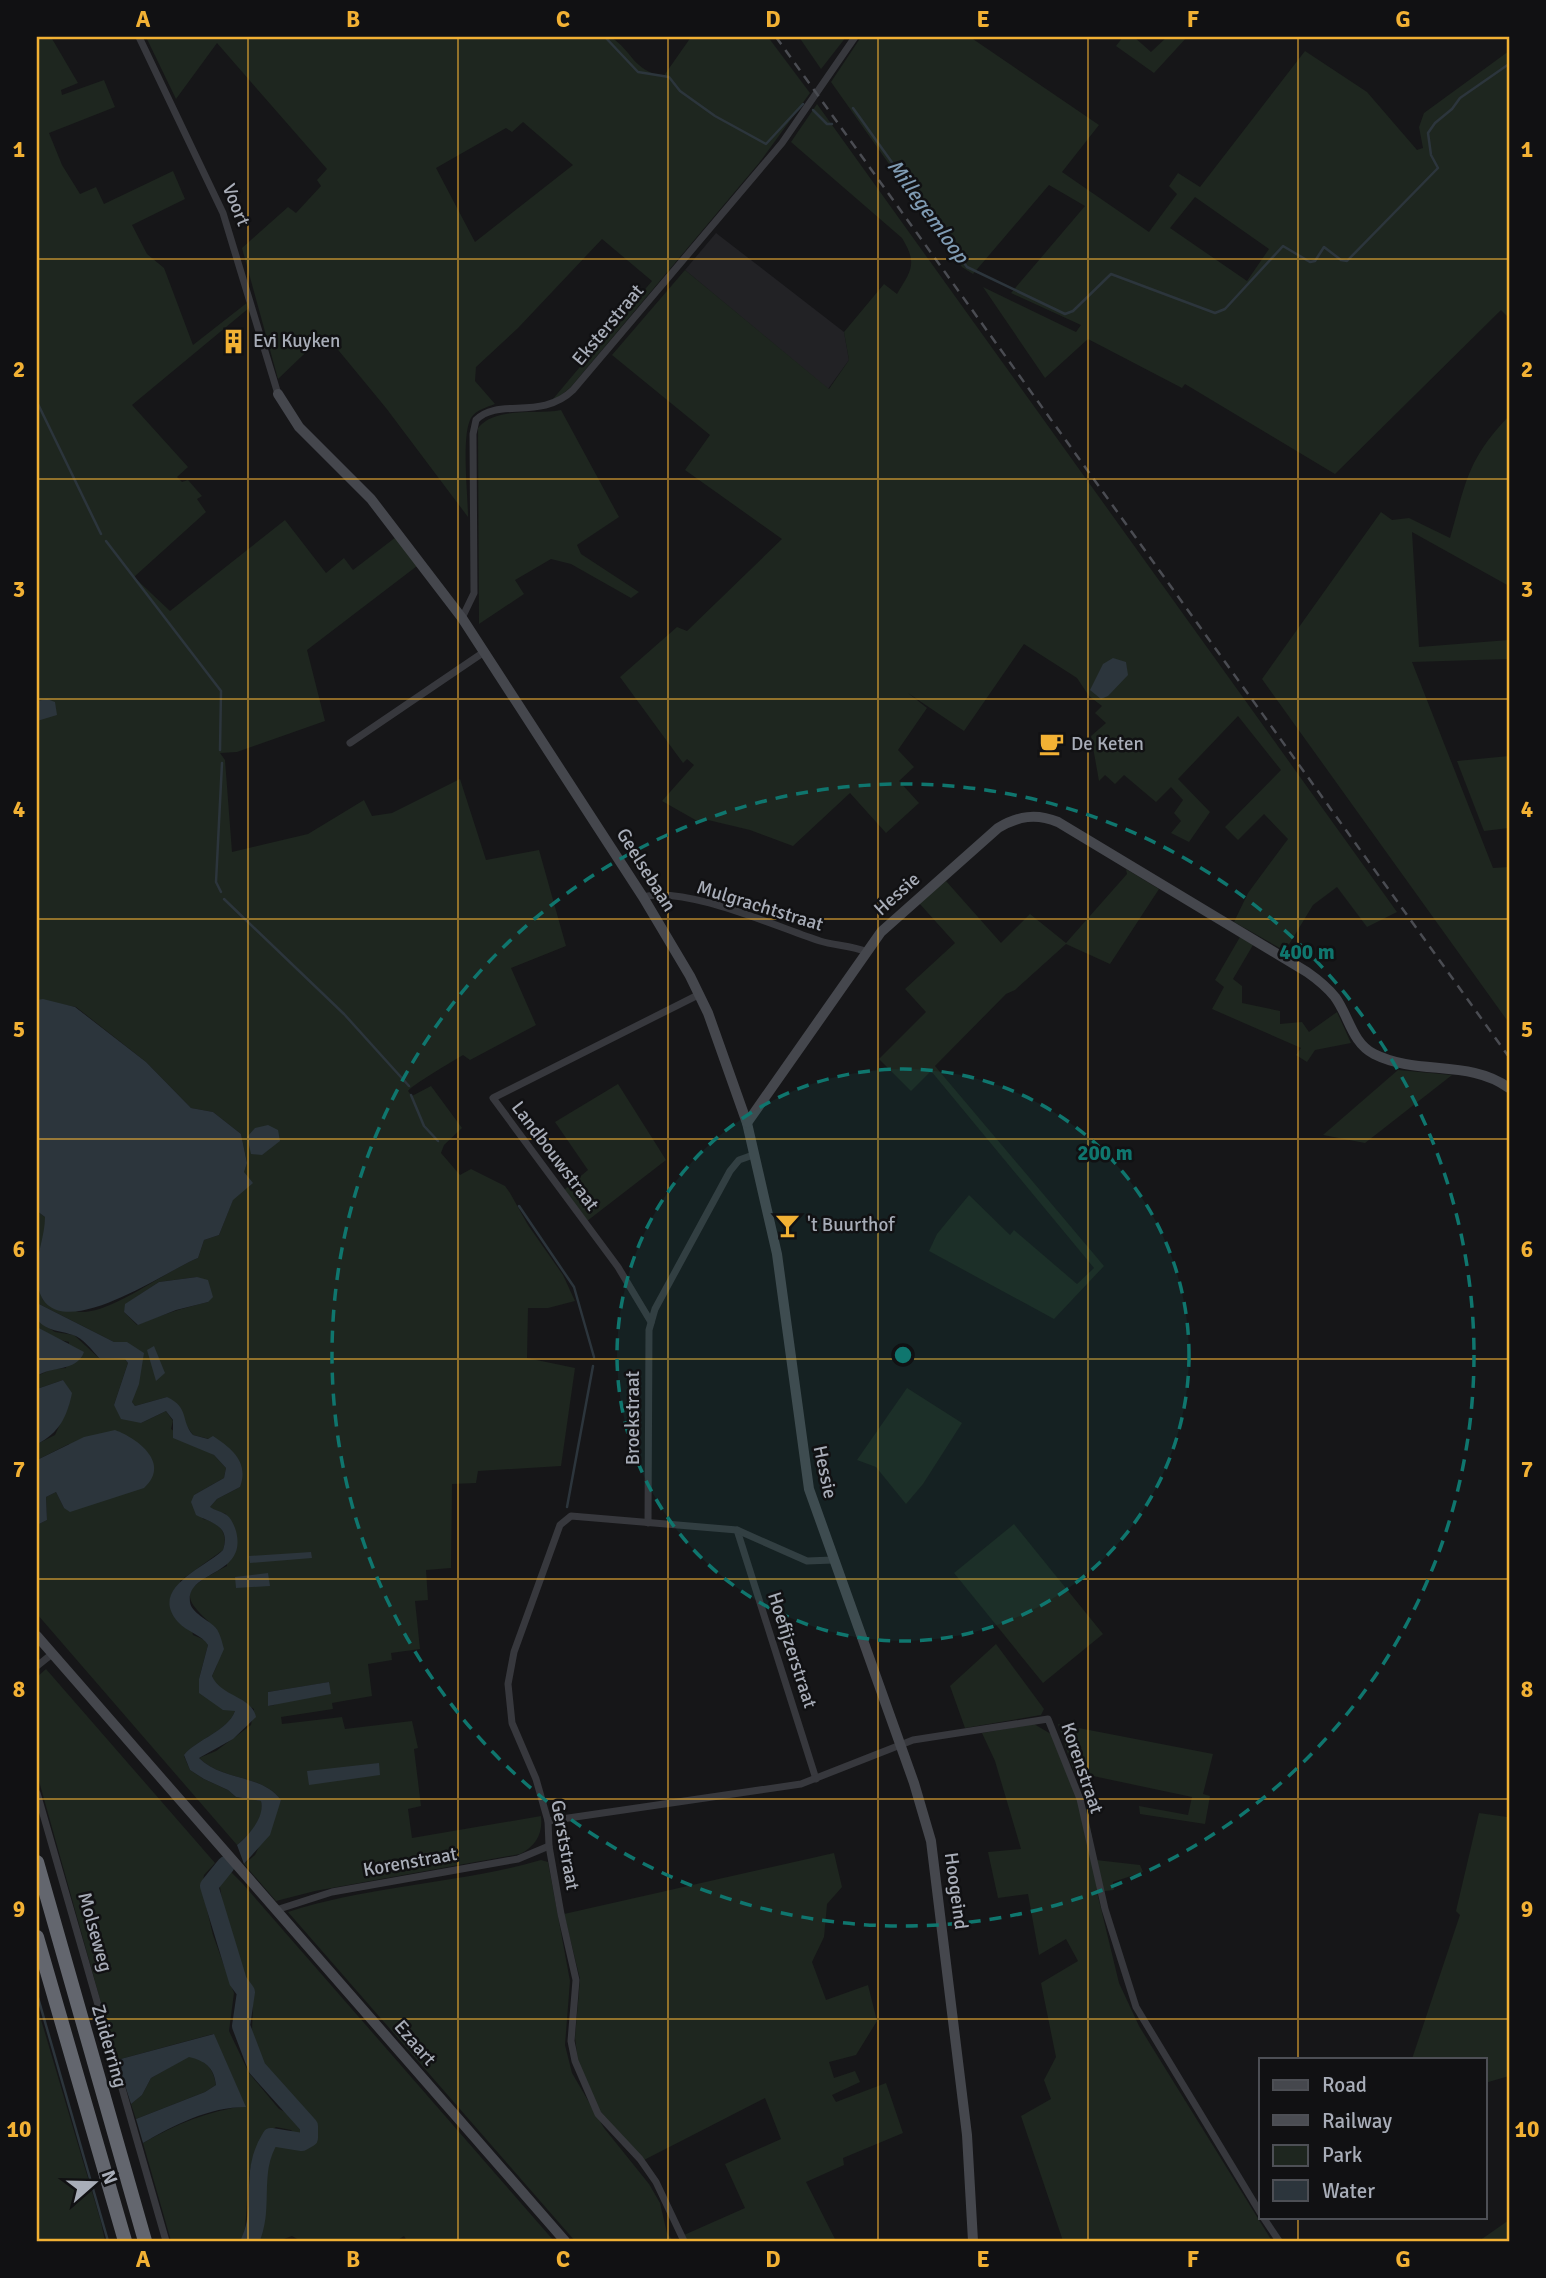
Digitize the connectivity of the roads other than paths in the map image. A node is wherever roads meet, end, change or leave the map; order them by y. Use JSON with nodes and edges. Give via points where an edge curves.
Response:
{"nodes":[{"id":1,"x":139,"y":37,"type":"edge"},
{"id":2,"x":855,"y":37,"type":"edge"},
{"id":3,"x":278,"y":394,"type":"joint"},
{"id":4,"x":462,"y":618,"type":"junction"},
{"id":5,"x":484,"y":652,"type":"junction"},
{"id":6,"x":350,"y":743,"type":"dead end"},
{"id":7,"x":643,"y":897,"type":"junction"},
{"id":8,"x":867,"y":952,"type":"junction"},
{"id":9,"x":700,"y":994,"type":"junction"},
{"id":10,"x":1508,"y":1085,"type":"edge"},
{"id":11,"x":747,"y":1123,"type":"junction"},
{"id":12,"x":754,"y":1155,"type":"junction"},
{"id":13,"x":651,"y":1322,"type":"junction"},
{"id":14,"x":649,"y":1523,"type":"junction"},
{"id":15,"x":737,"y":1530,"type":"junction"},
{"id":16,"x":833,"y":1560,"type":"junction"},
{"id":17,"x":38,"y":1638,"type":"edge"},
{"id":18,"x":51,"y":1654,"type":"junction"},
{"id":19,"x":37,"y":1666,"type":"edge"},
{"id":20,"x":900,"y":1746,"type":"junction"},
{"id":21,"x":816,"y":1779,"type":"junction"},
{"id":22,"x":37,"y":1793,"type":"edge"},
{"id":23,"x":548,"y":1821,"type":"junction"},
{"id":24,"x":549,"y":1846,"type":"junction"},
{"id":25,"x":37,"y":1862,"type":"edge"},
{"id":26,"x":276,"y":1910,"type":"junction"},
{"id":27,"x":37,"y":1937,"type":"edge"},
{"id":28,"x":1259,"y":2210,"type":"edge"},
{"id":29,"x":1264,"y":2218,"type":"edge"},
{"id":30,"x":125,"y":2241,"type":"edge"},
{"id":31,"x":145,"y":2241,"type":"edge"},
{"id":32,"x":166,"y":2241,"type":"edge"},
{"id":33,"x":565,"y":2241,"type":"edge"},
{"id":34,"x":684,"y":2241,"type":"edge"},
{"id":35,"x":973,"y":2241,"type":"edge"},
{"id":36,"x":1279,"y":2241,"type":"edge"}],
"edges":[{"from":1,"to":3,"type":"street","name":"Voort","via":[[223,213]]},
{"from":2,"to":4,"type":"street","name":"Eksterstraat","via":[[782,143],[573,390],[552,406],[493,410],[477,421],[473,434],[474,593]]},
{"from":3,"to":4,"type":"street","name":"Geelsebaan","via":[[299,427],[371,499]]},
{"from":4,"to":5,"type":"street","name":"Geelsebaan"},
{"from":5,"to":6,"type":"street"},
{"from":5,"to":7,"type":"street","name":"Geelsebaan"},
{"from":7,"to":8,"type":"street","name":"Mulgrachtstraat","via":[[663,894]]},
{"from":7,"to":9,"type":"street","name":"Geelsebaan"},
{"from":8,"to":10,"type":"street","name":"Hessie","via":[[881,932],[998,828],[1026,816],[1046,817],[1307,972],[1336,999],[1353,1033],[1370,1052],[1405,1065],[1471,1070]]},
{"from":8,"to":11,"type":"street","name":"Hessie"},
{"from":9,"to":11,"type":"street","name":"Geelsebaan"},
{"from":9,"to":13,"type":"street","name":"Landbouwstraat","via":[[493,1098],[618,1268]]},
{"from":11,"to":12,"type":"street","name":"Hessie"},
{"from":12,"to":13,"type":"street","name":"Broekstraat","via":[[739,1160],[730,1171],[660,1295]]},
{"from":12,"to":16,"type":"street","name":"Hessie","via":[[777,1254],[805,1473]]},
{"from":13,"to":14,"type":"street","name":"Broekstraat"},
{"from":14,"to":15,"type":"street"},
{"from":14,"to":23,"type":"street","name":"Gerststraat","via":[[565,1518],[514,1652],[508,1684],[512,1723]]},
{"from":15,"to":16,"type":"street","via":[[807,1561]]},
{"from":15,"to":21,"type":"street","name":"Hoefijzerstraat"},
{"from":16,"to":20,"type":"street","name":"Hoogeind"},
{"from":17,"to":18,"type":"street"},
{"from":18,"to":19,"type":"street"},
{"from":18,"to":26,"type":"street","name":"Ezaart"},
{"from":20,"to":21,"type":"street","name":"Korenstraat"},
{"from":20,"to":28,"type":"street","name":"Korenstraat","via":[[1048,1719],[1080,1799],[1105,1909],[1136,2007]]},
{"from":20,"to":35,"type":"street","name":"Hoogeind","via":[[934,1858],[967,2135]]},
{"from":21,"to":23,"type":"street","name":"Korenstraat"},
{"from":22,"to":32,"type":"street","name":"Molseweg"},
{"from":23,"to":24,"type":"street","name":"Gerststraat"},
{"from":24,"to":26,"type":"street","name":"Korenstraat","via":[[518,1859],[332,1892]]},
{"from":24,"to":34,"type":"street","name":"Gerststraat","via":[[576,1980],[571,2041],[575,2061],[598,2115],[656,2182]]},
{"from":25,"to":31,"type":"highway","name":"Zuiderring"},
{"from":26,"to":33,"type":"street","name":"Ezaart"},
{"from":27,"to":30,"type":"highway","name":"Zuiderring"},
{"from":29,"to":36,"type":"street","name":"Korenstraat"}]}
